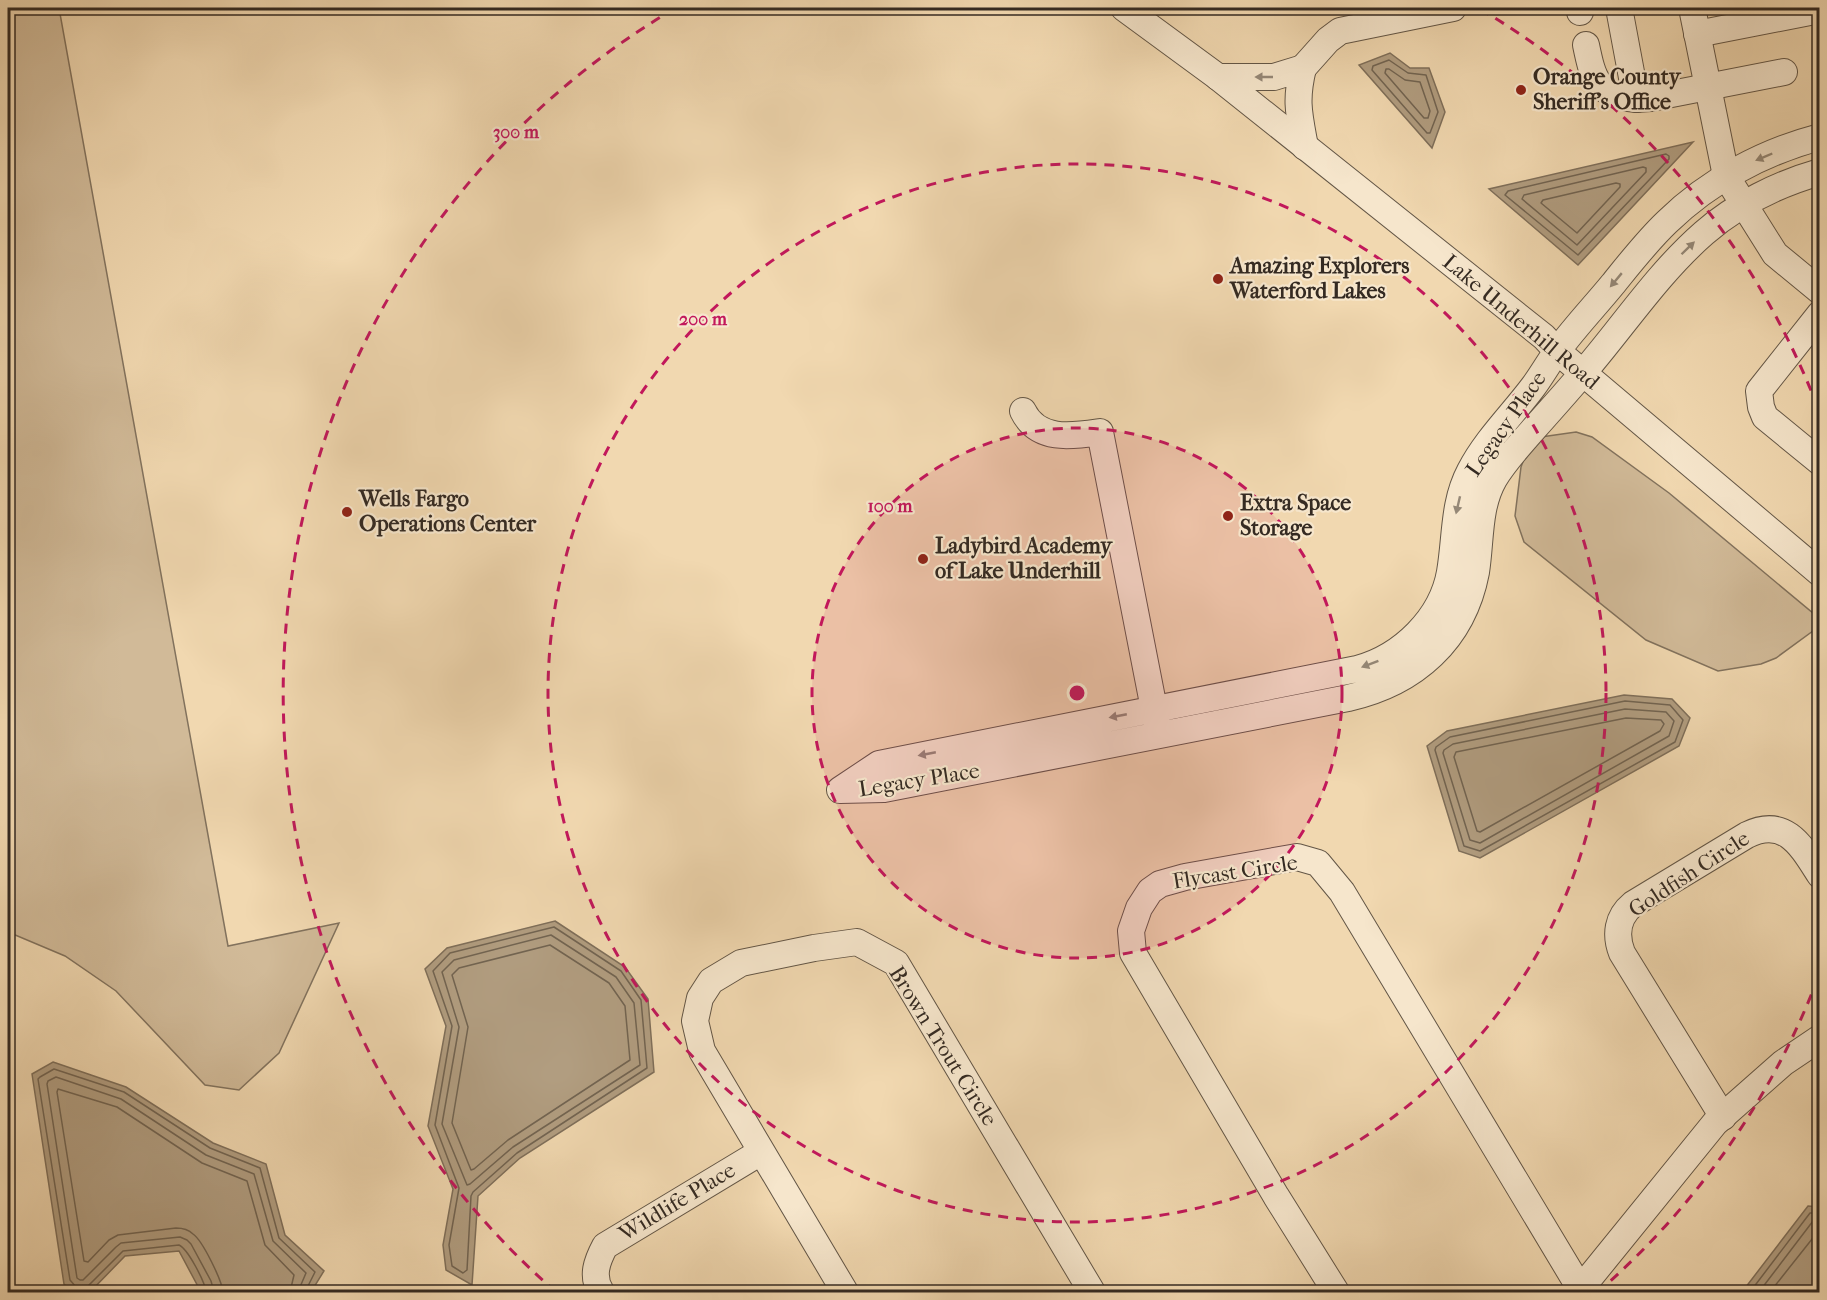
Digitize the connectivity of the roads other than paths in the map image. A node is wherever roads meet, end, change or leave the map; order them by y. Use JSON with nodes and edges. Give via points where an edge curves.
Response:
{"nodes":[{"id":1,"x":1125,"y":8,"type":"edge"},
{"id":2,"x":1153,"y":8,"type":"edge"},
{"id":3,"x":1453,"y":8,"type":"edge"},
{"id":4,"x":1619,"y":8,"type":"edge"},
{"id":5,"x":1692,"y":8,"type":"edge"},
{"id":6,"x":1820,"y":10,"type":"edge"},
{"id":7,"x":1697,"y":34,"type":"junction"},
{"id":8,"x":1586,"y":45,"type":"dead end"},
{"id":9,"x":1303,"y":68,"type":"junction"},
{"id":10,"x":1784,"y":72,"type":"dead end"},
{"id":11,"x":1218,"y":77,"type":"junction"},
{"id":12,"x":1708,"y":87,"type":"junction"},
{"id":13,"x":1636,"y":99,"type":"junction"},
{"id":14,"x":1820,"y":137,"type":"edge"},
{"id":15,"x":1305,"y":147,"type":"junction"},
{"id":16,"x":1820,"y":172,"type":"edge"},
{"id":17,"x":1726,"y":176,"type":"junction"},
{"id":18,"x":1743,"y":205,"type":"junction"},
{"id":19,"x":1820,"y":291,"type":"edge"},
{"id":20,"x":1820,"y":314,"type":"edge"},
{"id":21,"x":1557,"y":351,"type":"junction"},
{"id":22,"x":1583,"y":373,"type":"junction"},
{"id":23,"x":1023,"y":411,"type":"dead end"},
{"id":24,"x":1820,"y":462,"type":"edge"},
{"id":25,"x":1820,"y":573,"type":"edge"},
{"id":26,"x":1154,"y":709,"type":"junction"},
{"id":27,"x":1159,"y":736,"type":"junction"},
{"id":28,"x":1820,"y":875,"type":"edge"},
{"id":29,"x":1820,"y":1038,"type":"edge"},
{"id":30,"x":1722,"y":1117,"type":"junction"},
{"id":31,"x":761,"y":1152,"type":"junction"},
{"id":32,"x":1580,"y":1291,"type":"edge"},
{"id":33,"x":601,"y":1293,"type":"edge"},
{"id":34,"x":845,"y":1293,"type":"edge"},
{"id":35,"x":1092,"y":1293,"type":"edge"},
{"id":36,"x":1336,"y":1293,"type":"edge"}],
"edges":[{"from":1,"to":11,"type":"street","name":"Lake Underhill Road"},
{"from":2,"to":11,"type":"street","name":"Lake Underhill Road"},
{"from":3,"to":9,"type":"street","via":[[1340,31]]},
{"from":4,"to":13,"type":"street"},
{"from":5,"to":7,"type":"street"},
{"from":6,"to":7,"type":"street"},
{"from":7,"to":12,"type":"street"},
{"from":8,"to":13,"type":"street","via":[[1592,74],[1601,87],[1615,96]]},
{"from":9,"to":11,"type":"street","one_way":true,"via":[[1274,77]]},
{"from":9,"to":15,"type":"street","via":[[1297,102]]},
{"from":10,"to":12,"type":"street"},
{"from":11,"to":15,"type":"street","name":"Lake Underhill Road"},
{"from":12,"to":13,"type":"street"},
{"from":12,"to":17,"type":"street"},
{"from":14,"to":17,"type":"street","name":"Legacy Place","one_way":true},
{"from":15,"to":21,"type":"street","name":"Lake Underhill Road"},
{"from":16,"to":18,"type":"street","name":"Legacy Place"},
{"from":17,"to":18,"type":"street"},
{"from":17,"to":21,"type":"street","name":"Legacy Place","one_way":true,"via":[[1697,195],[1655,233]]},
{"from":18,"to":19,"type":"street","via":[[1775,254]]},
{"from":22,"to":18,"type":"street","name":"Legacy Place","one_way":true,"via":[[1677,259]]},
{"from":20,"to":24,"type":"street","via":[[1759,391],[1766,417]]},
{"from":21,"to":22,"type":"street","name":"Lake Underhill Road"},
{"from":21,"to":26,"type":"street","name":"Legacy Place","one_way":true,"via":[[1470,471],[1457,506],[1446,586],[1432,615],[1412,639],[1365,667]]},
{"from":22,"to":25,"type":"street","name":"Lake Underhill Road"},
{"from":22,"to":27,"type":"street","name":"Legacy Place","via":[[1494,479],[1483,510],[1476,572],[1467,603],[1445,641],[1423,664],[1387,686],[1358,695]]},
{"from":23,"to":26,"type":"street","via":[[1050,434],[1100,432]]},
{"from":26,"to":27,"type":"street"},
{"from":26,"to":27,"type":"street","name":"Legacy Place","one_way":true,"via":[[879,764],[840,790],[884,789]]},
{"from":28,"to":30,"type":"street","name":"Goldfish Circle","via":[[1790,835],[1778,830],[1758,830],[1633,904],[1620,922],[1618,938],[1622,953]]},
{"from":29,"to":30,"type":"street","via":[[1783,1063]]},
{"from":30,"to":32,"type":"street"},
{"from":31,"to":33,"type":"street","name":"Wildlife Place","via":[[605,1246],[597,1261],[596,1284]]},
{"from":31,"to":34,"type":"street","name":"Brown Trout Circle"},
{"from":31,"to":35,"type":"street","name":"Brown Trout Circle","via":[[702,1051],[696,1021],[700,998],[711,981],[741,963],[857,942],[896,963]]},
{"from":32,"to":36,"type":"street","name":"Flycast Circle","via":[[1342,892],[1318,863],[1297,857],[1160,884],[1138,908],[1131,931],[1133,953]]}]}
